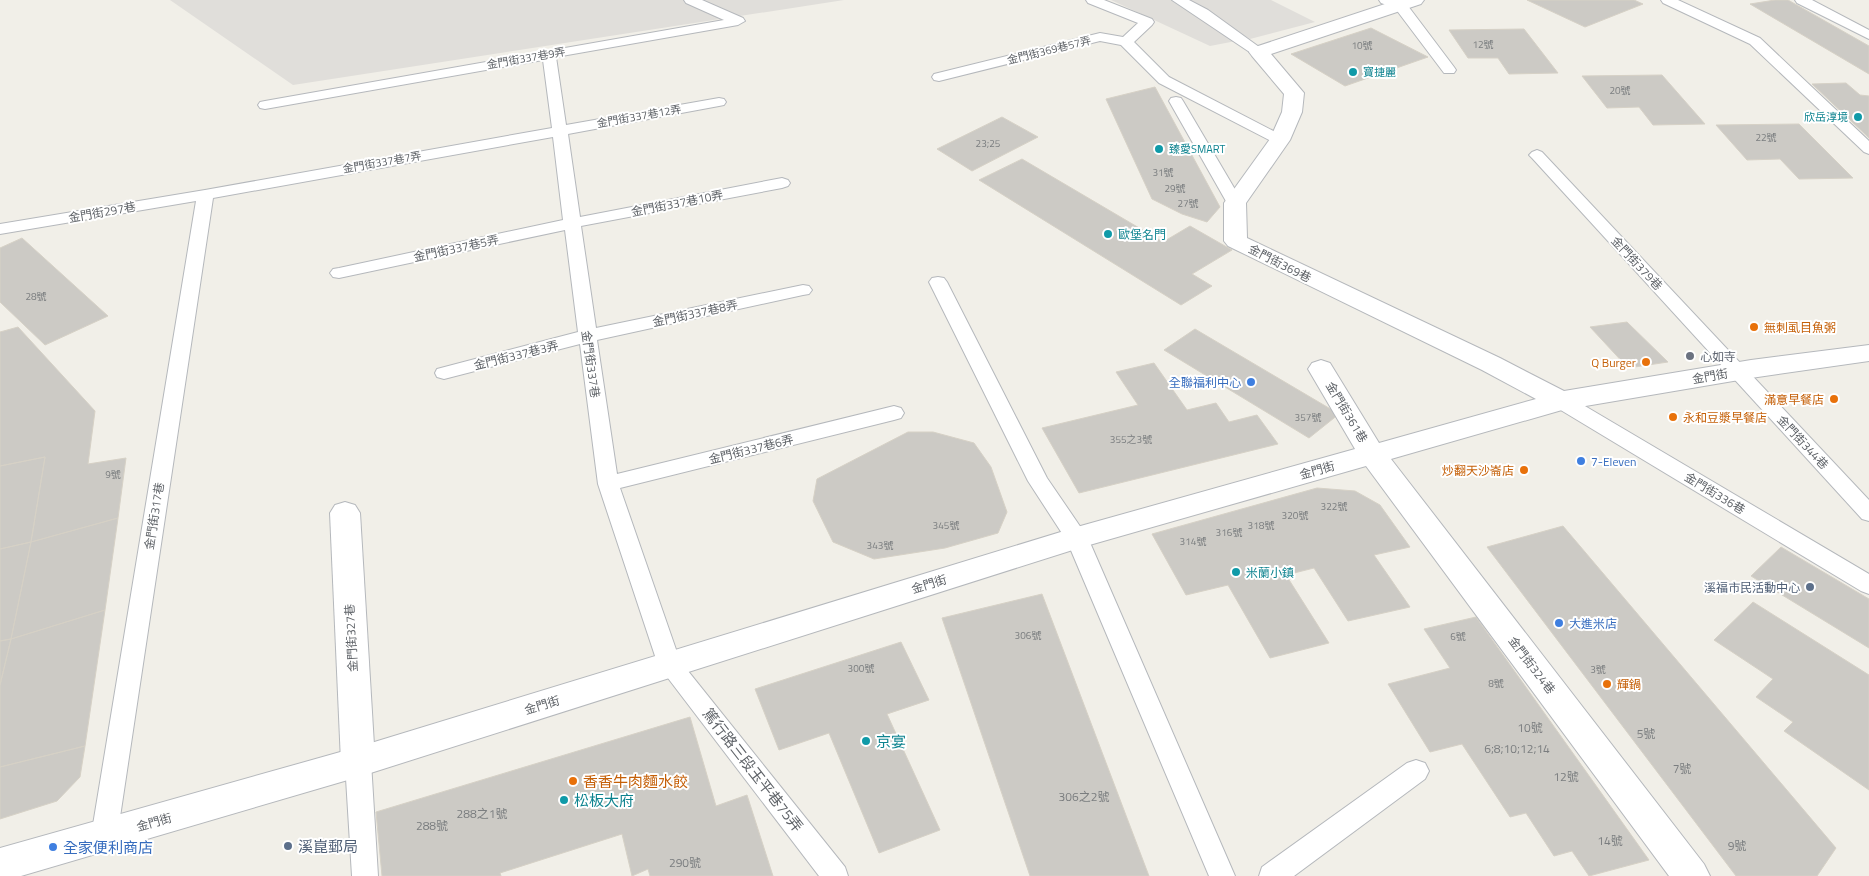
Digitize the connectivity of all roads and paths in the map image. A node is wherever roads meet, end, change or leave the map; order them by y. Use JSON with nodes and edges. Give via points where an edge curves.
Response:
{"nodes":[{"id":1,"x":692,"y":0,"type":"edge"},
{"id":2,"x":1093,"y":0,"type":"edge"},
{"id":3,"x":1179,"y":0,"type":"edge"},
{"id":4,"x":1668,"y":0,"type":"edge"},
{"id":5,"x":1802,"y":0,"type":"edge"},
{"id":6,"x":1400,"y":2,"type":"edge"},
{"id":7,"x":1869,"y":35,"type":"edge"},
{"id":8,"x":1126,"y":42,"type":"junction"},
{"id":9,"x":1259,"y":52,"type":"junction"},
{"id":10,"x":549,"y":54,"type":"junction"},
{"id":11,"x":1449,"y":70,"type":"dead end"},
{"id":12,"x":939,"y":77,"type":"dead end"},
{"id":13,"x":1176,"y":101,"type":"dead end"},
{"id":14,"x":719,"y":102,"type":"dead end"},
{"id":15,"x":264,"y":105,"type":"dead end"},
{"id":16,"x":559,"y":130,"type":"junction"},
{"id":17,"x":1280,"y":140,"type":"junction"},
{"id":18,"x":1869,"y":149,"type":"edge"},
{"id":19,"x":1537,"y":155,"type":"dead end"},
{"id":20,"x":782,"y":183,"type":"dead end"},
{"id":21,"x":205,"y":195,"type":"junction"},
{"id":22,"x":1234,"y":202,"type":"junction"},
{"id":23,"x":572,"y":223,"type":"junction"},
{"id":24,"x":0,"y":229,"type":"edge"},
{"id":25,"x":339,"y":273,"type":"dead end"},
{"id":26,"x":938,"y":282,"type":"dead end"},
{"id":27,"x":803,"y":290,"type":"dead end"},
{"id":28,"x":587,"y":336,"type":"junction"},
{"id":29,"x":1869,"y":353,"type":"edge"},
{"id":30,"x":1321,"y":369,"type":"dead end"},
{"id":31,"x":1736,"y":372,"type":"junction"},
{"id":32,"x":444,"y":373,"type":"dead end"},
{"id":33,"x":1561,"y":401,"type":"junction"},
{"id":34,"x":894,"y":413,"type":"dead end"},
{"id":35,"x":1372,"y":454,"type":"junction"},
{"id":36,"x":608,"y":484,"type":"junction"},
{"id":37,"x":345,"y":513,"type":"dead end"},
{"id":38,"x":1869,"y":513,"type":"edge"},
{"id":39,"x":1077,"y":538,"type":"junction"},
{"id":40,"x":1869,"y":585,"type":"edge"},
{"id":41,"x":670,"y":665,"type":"junction"},
{"id":42,"x":358,"y":762,"type":"junction"},
{"id":43,"x":1416,"y":771,"type":"dead end"},
{"id":44,"x":104,"y":837,"type":"junction"},
{"id":45,"x":0,"y":865,"type":"edge"},
{"id":46,"x":365,"y":876,"type":"edge"},
{"id":47,"x":835,"y":876,"type":"edge"},
{"id":48,"x":1222,"y":876,"type":"edge"},
{"id":49,"x":1272,"y":876,"type":"edge"},
{"id":50,"x":1691,"y":876,"type":"edge"}],
"edges":[{"from":1,"to":10,"type":"lane","name":"金門街337巷9弄","via":[[738,21]]},
{"from":2,"to":8,"type":"lane","via":[[1147,22]]},
{"from":3,"to":9,"type":"lane"},
{"from":4,"to":18,"type":"lane","via":[[1755,41]]},
{"from":5,"to":7,"type":"lane"},
{"from":6,"to":9,"type":"street"},
{"from":6,"to":11,"type":"lane"},
{"from":8,"to":12,"type":"lane","name":"金門街369巷57弄","via":[[1100,37]]},
{"from":8,"to":17,"type":"lane","via":[[1164,80]]},
{"from":9,"to":17,"type":"street","via":[[1294,93],[1292,112]]},
{"from":10,"to":15,"type":"lane","name":"金門街337巷9弄"},
{"from":10,"to":16,"type":"lane","name":"金門街337巷"},
{"from":13,"to":22,"type":"lane"},
{"from":14,"to":16,"type":"lane","name":"金門街337巷12弄"},
{"from":16,"to":21,"type":"lane","name":"金門街337巷7弄"},
{"from":16,"to":23,"type":"lane","name":"金門街337巷"},
{"from":17,"to":22,"type":"street"},
{"from":19,"to":31,"type":"lane","name":"金門街379巷"},
{"from":20,"to":23,"type":"lane","name":"金門街337巷10弄"},
{"from":21,"to":24,"type":"lane","name":"金門街297巷"},
{"from":21,"to":44,"type":"lane","name":"金門街317巷"},
{"from":22,"to":33,"type":"street","name":"金門街369巷","via":[[1236,241]]},
{"from":23,"to":25,"type":"lane","name":"金門街337巷5弄"},
{"from":23,"to":28,"type":"lane","name":"金門街337巷"},
{"from":26,"to":39,"type":"lane","via":[[1038,481]]},
{"from":27,"to":28,"type":"lane","name":"金門街337巷8弄"},
{"from":28,"to":32,"type":"lane","name":"金門街337巷3弄"},
{"from":28,"to":36,"type":"lane","name":"金門街337巷"},
{"from":29,"to":31,"type":"street","name":"金門街"},
{"from":30,"to":35,"type":"street","name":"金門街361巷"},
{"from":31,"to":33,"type":"street","name":"金門街"},
{"from":31,"to":38,"type":"lane","name":"金門街344巷"},
{"from":33,"to":35,"type":"street","name":"金門街"},
{"from":33,"to":40,"type":"lane","name":"金門街336巷"},
{"from":34,"to":36,"type":"lane","name":"金門街337巷6弄"},
{"from":35,"to":39,"type":"street","name":"金門街"},
{"from":35,"to":50,"type":"street","name":"金門街324巷"},
{"from":36,"to":41,"type":"lane","name":"金門街337巷"},
{"from":37,"to":42,"type":"street","name":"金門街327巷"},
{"from":39,"to":41,"type":"street","name":"金門街"},
{"from":39,"to":48,"type":"lane"},
{"from":41,"to":42,"type":"street","name":"金門街"},
{"from":41,"to":47,"type":"lane","name":"篤行路三段玉平巷75弄"},
{"from":42,"to":44,"type":"street","name":"金門街"},
{"from":42,"to":46,"type":"lane"},
{"from":43,"to":49,"type":"lane"},
{"from":44,"to":45,"type":"street","name":"金門街"}]}
